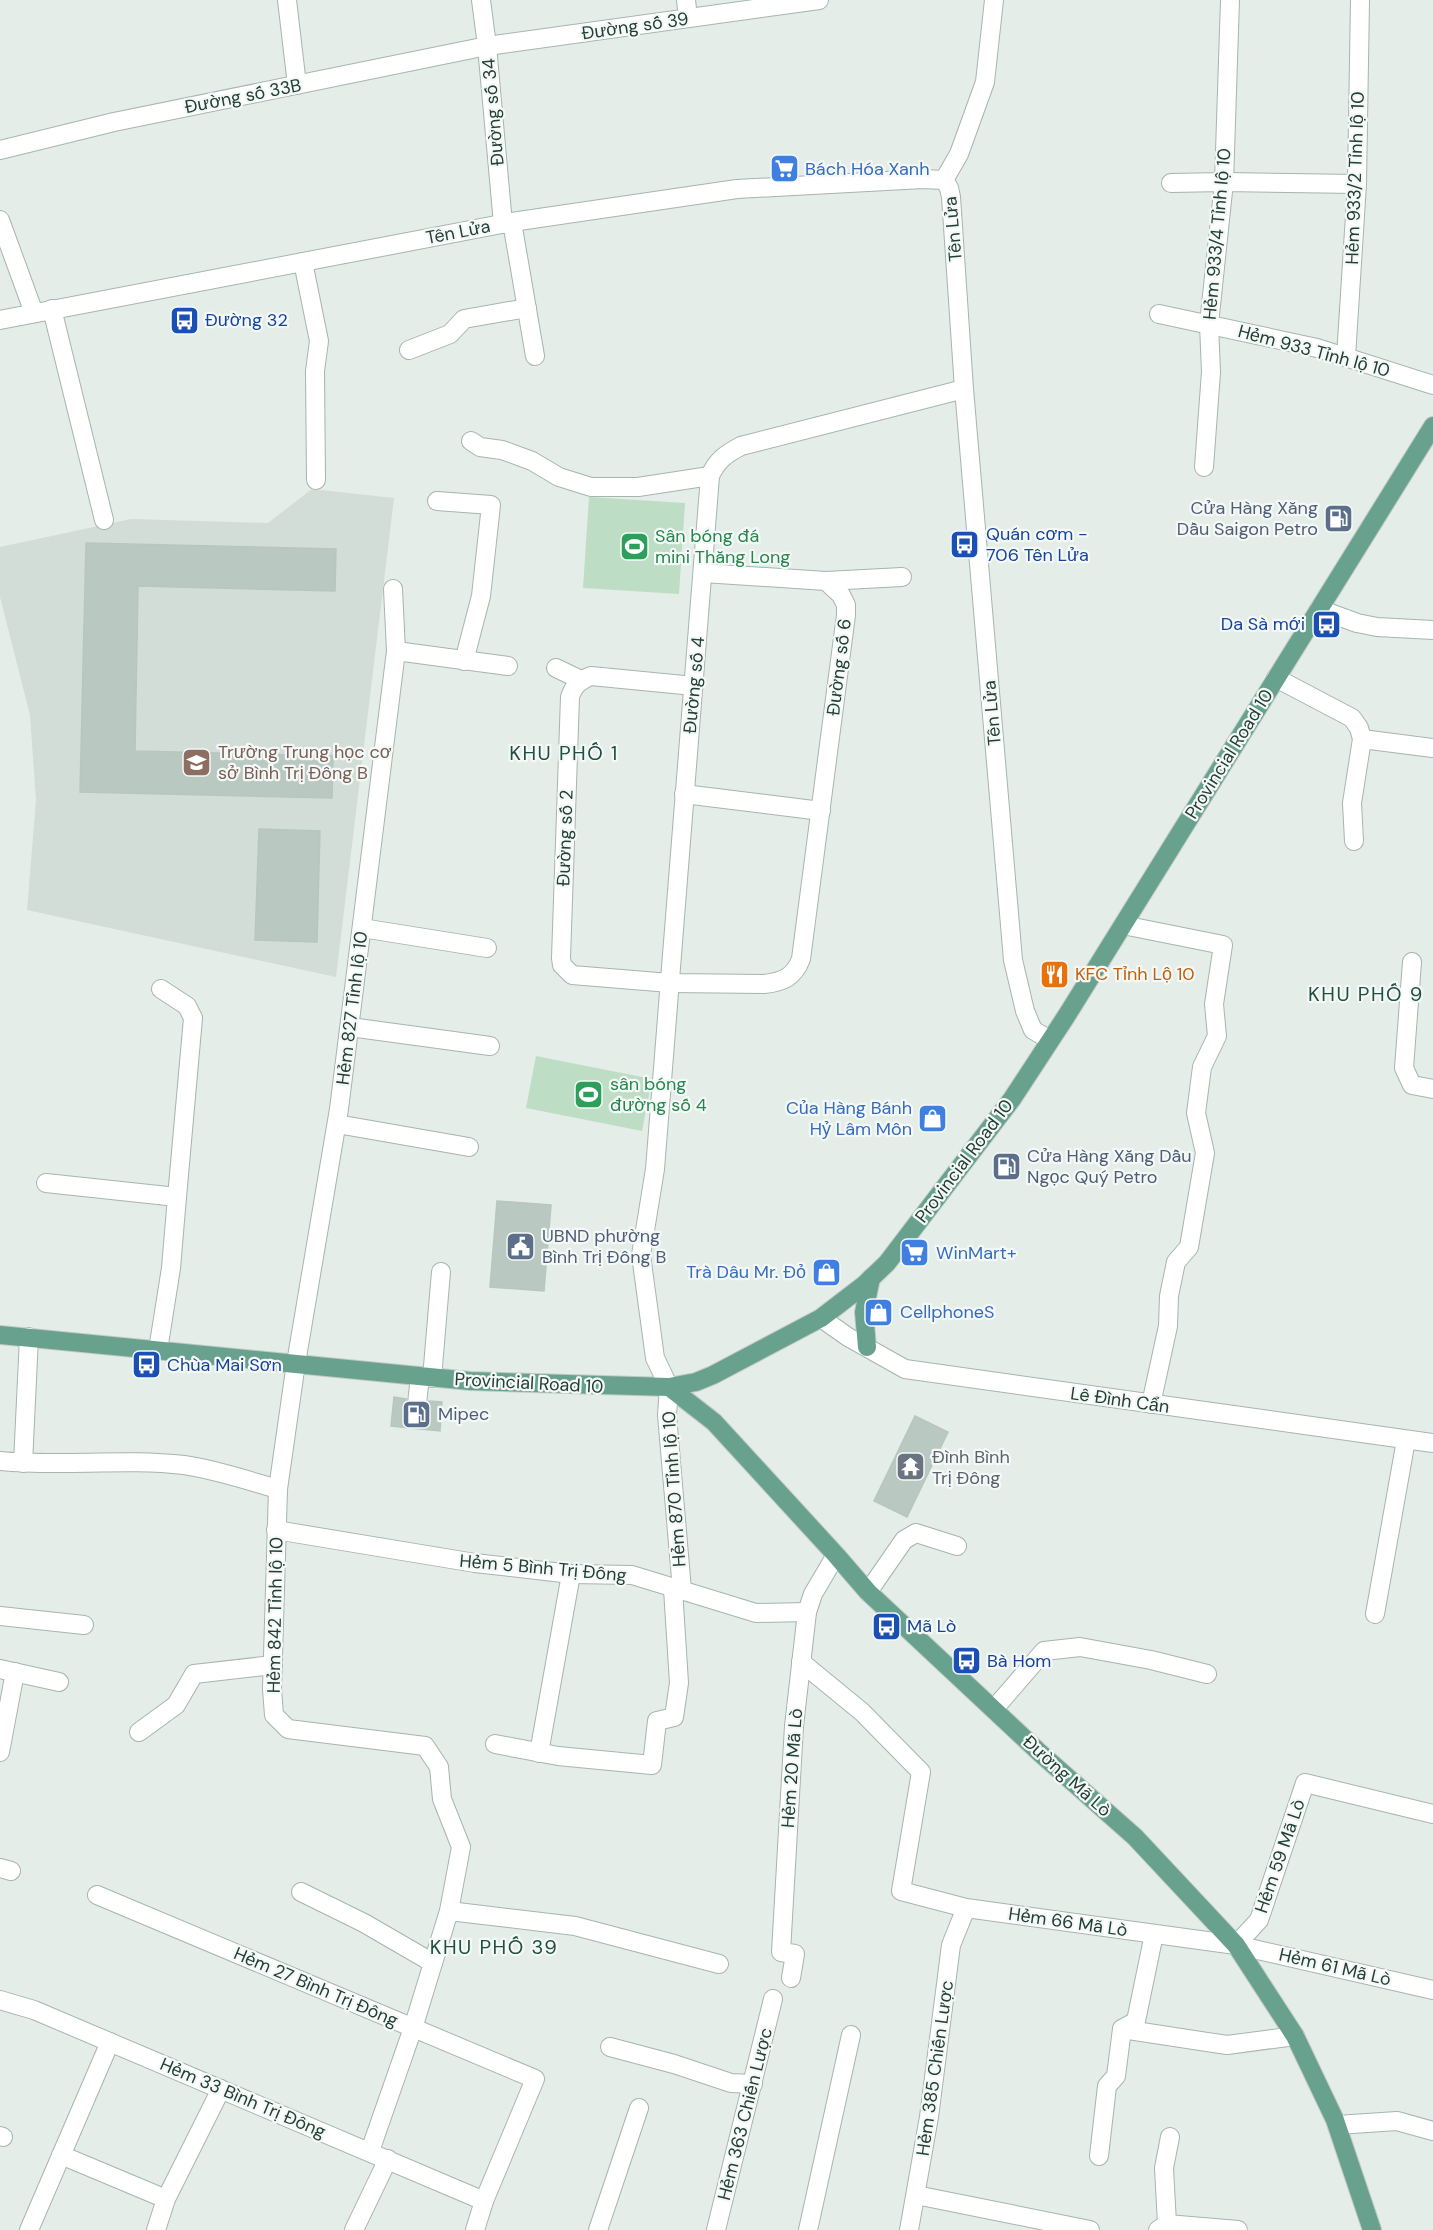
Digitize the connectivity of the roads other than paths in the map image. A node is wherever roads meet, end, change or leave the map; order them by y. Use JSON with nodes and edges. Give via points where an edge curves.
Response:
{"nodes":[{"id":1,"x":287,"y":0,"type":"edge"},
{"id":2,"x":481,"y":0,"type":"edge"},
{"id":3,"x":686,"y":0,"type":"edge"},
{"id":4,"x":819,"y":0,"type":"edge"},
{"id":5,"x":994,"y":0,"type":"edge"},
{"id":6,"x":1230,"y":0,"type":"edge"},
{"id":7,"x":1360,"y":0,"type":"edge"},
{"id":8,"x":688,"y":18,"type":"junction"},
{"id":9,"x":487,"y":46,"type":"junction"},
{"id":10,"x":297,"y":85,"type":"junction"},
{"id":11,"x":0,"y":150,"type":"edge"},
{"id":12,"x":944,"y":180,"type":"junction"},
{"id":13,"x":1224,"y":182,"type":"junction"},
{"id":14,"x":1171,"y":183,"type":"dead end"},
{"id":15,"x":1357,"y":184,"type":"junction"},
{"id":16,"x":0,"y":220,"type":"edge"},
{"id":17,"x":507,"y":223,"type":"junction"},
{"id":18,"x":303,"y":262,"type":"junction"},
{"id":19,"x":527,"y":308,"type":"junction"},
{"id":20,"x":43,"y":311,"type":"junction"},
{"id":21,"x":1159,"y":314,"type":"dead end"},
{"id":22,"x":0,"y":320,"type":"edge"},
{"id":23,"x":1209,"y":324,"type":"junction"},
{"id":24,"x":409,"y":350,"type":"dead end"},
{"id":25,"x":535,"y":356,"type":"dead end"},
{"id":26,"x":1346,"y":357,"type":"junction"},
{"id":27,"x":1433,"y":385,"type":"edge"},
{"id":28,"x":964,"y":388,"type":"junction"},
{"id":29,"x":1433,"y":426,"type":"edge"},
{"id":30,"x":471,"y":441,"type":"dead end"},
{"id":31,"x":1204,"y":467,"type":"dead end"},
{"id":32,"x":710,"y":476,"type":"junction"},
{"id":33,"x":316,"y":480,"type":"dead end"},
{"id":34,"x":437,"y":501,"type":"dead end"},
{"id":35,"x":104,"y":520,"type":"dead end"},
{"id":36,"x":703,"y":573,"type":"junction"},
{"id":37,"x":902,"y":577,"type":"dead end"},
{"id":38,"x":826,"y":581,"type":"junction"},
{"id":39,"x":393,"y":589,"type":"dead end"},
{"id":40,"x":1319,"y":609,"type":"junction"},
{"id":41,"x":1433,"y":630,"type":"edge"},
{"id":42,"x":396,"y":651,"type":"junction"},
{"id":43,"x":464,"y":661,"type":"junction"},
{"id":44,"x":508,"y":666,"type":"dead end"},
{"id":45,"x":556,"y":668,"type":"dead end"},
{"id":46,"x":1276,"y":678,"type":"junction"},
{"id":47,"x":581,"y":680,"type":"junction"},
{"id":48,"x":694,"y":686,"type":"junction"},
{"id":49,"x":1362,"y":739,"type":"junction"},
{"id":50,"x":1433,"y":748,"type":"edge"},
{"id":51,"x":684,"y":794,"type":"junction"},
{"id":52,"x":821,"y":811,"type":"junction"},
{"id":53,"x":1354,"y":841,"type":"dead end"},
{"id":54,"x":1124,"y":925,"type":"junction"},
{"id":55,"x":362,"y":928,"type":"junction"},
{"id":56,"x":487,"y":948,"type":"dead end"},
{"id":57,"x":1412,"y":962,"type":"dead end"},
{"id":58,"x":670,"y":982,"type":"junction"},
{"id":59,"x":161,"y":989,"type":"dead end"},
{"id":60,"x":350,"y":1027,"type":"junction"},
{"id":61,"x":1050,"y":1040,"type":"junction"},
{"id":62,"x":490,"y":1046,"type":"dead end"},
{"id":63,"x":1433,"y":1089,"type":"edge"},
{"id":64,"x":337,"y":1124,"type":"junction"},
{"id":65,"x":469,"y":1147,"type":"dead end"},
{"id":66,"x":46,"y":1183,"type":"dead end"},
{"id":67,"x":177,"y":1197,"type":"junction"},
{"id":68,"x":441,"y":1272,"type":"dead end"},
{"id":69,"x":871,"y":1278,"type":"junction"},
{"id":70,"x":821,"y":1318,"type":"junction"},
{"id":71,"x":0,"y":1335,"type":"edge"},
{"id":72,"x":28,"y":1337,"type":"junction"},
{"id":73,"x":867,"y":1347,"type":"junction"},
{"id":74,"x":158,"y":1350,"type":"junction"},
{"id":75,"x":296,"y":1363,"type":"junction"},
{"id":76,"x":426,"y":1377,"type":"junction"},
{"id":77,"x":669,"y":1387,"type":"junction"},
{"id":78,"x":1151,"y":1404,"type":"junction"},
{"id":79,"x":416,"y":1413,"type":"dead end"},
{"id":80,"x":1406,"y":1440,"type":"junction"},
{"id":81,"x":1433,"y":1443,"type":"edge"},
{"id":82,"x":0,"y":1461,"type":"edge"},
{"id":83,"x":23,"y":1463,"type":"junction"},
{"id":84,"x":278,"y":1489,"type":"junction"},
{"id":85,"x":276,"y":1530,"type":"junction"},
{"id":86,"x":957,"y":1546,"type":"dead end"},
{"id":87,"x":836,"y":1555,"type":"junction"},
{"id":88,"x":571,"y":1574,"type":"junction"},
{"id":89,"x":677,"y":1589,"type":"junction"},
{"id":90,"x":868,"y":1592,"type":"junction"},
{"id":91,"x":807,"y":1612,"type":"junction"},
{"id":92,"x":1375,"y":1614,"type":"dead end"},
{"id":93,"x":0,"y":1616,"type":"edge"},
{"id":94,"x":84,"y":1625,"type":"dead end"},
{"id":95,"x":801,"y":1662,"type":"junction"},
{"id":96,"x":273,"y":1665,"type":"junction"},
{"id":97,"x":8,"y":1670,"type":"edge"},
{"id":98,"x":1207,"y":1674,"type":"dead end"},
{"id":99,"x":59,"y":1682,"type":"dead end"},
{"id":100,"x":994,"y":1709,"type":"junction"},
{"id":101,"x":139,"y":1732,"type":"dead end"},
{"id":102,"x":495,"y":1744,"type":"dead end"},
{"id":103,"x":0,"y":1752,"type":"edge"},
{"id":104,"x":539,"y":1753,"type":"junction"},
{"id":105,"x":1433,"y":1814,"type":"edge"},
{"id":106,"x":301,"y":1892,"type":"dead end"},
{"id":107,"x":97,"y":1895,"type":"dead end"},
{"id":108,"x":966,"y":1908,"type":"junction"},
{"id":109,"x":450,"y":1911,"type":"junction"},
{"id":110,"x":1154,"y":1934,"type":"junction"},
{"id":111,"x":1236,"y":1945,"type":"junction"},
{"id":112,"x":433,"y":1963,"type":"junction"},
{"id":113,"x":719,"y":1964,"type":"dead end"},
{"id":114,"x":791,"y":1978,"type":"dead end"},
{"id":115,"x":1433,"y":1990,"type":"edge"},
{"id":116,"x":772,"y":1999,"type":"dead end"},
{"id":117,"x":0,"y":2000,"type":"edge"},
{"id":118,"x":413,"y":2028,"type":"junction"},
{"id":119,"x":1122,"y":2029,"type":"junction"},
{"id":120,"x":851,"y":2036,"type":"dead end"},
{"id":121,"x":1295,"y":2036,"type":"junction"},
{"id":122,"x":110,"y":2042,"type":"junction"},
{"id":123,"x":610,"y":2047,"type":"dead end"},
{"id":124,"x":753,"y":2084,"type":"junction"},
{"id":125,"x":221,"y":2089,"type":"junction"},
{"id":126,"x":639,"y":2108,"type":"dead end"},
{"id":127,"x":1337,"y":2125,"type":"junction"},
{"id":128,"x":1433,"y":2130,"type":"edge"},
{"id":129,"x":1170,"y":2137,"type":"dead end"},
{"id":130,"x":370,"y":2151,"type":"junction"},
{"id":131,"x":61,"y":2155,"type":"junction"},
{"id":132,"x":1099,"y":2156,"type":"dead end"},
{"id":133,"x":388,"y":2158,"type":"junction"},
{"id":134,"x":916,"y":2195,"type":"junction"},
{"id":135,"x":166,"y":2199,"type":"junction"},
{"id":136,"x":484,"y":2201,"type":"junction"},
{"id":137,"x":1162,"y":2227,"type":"edge"},
{"id":138,"x":29,"y":2230,"type":"edge"},
{"id":139,"x":156,"y":2230,"type":"edge"},
{"id":140,"x":354,"y":2230,"type":"edge"},
{"id":141,"x":475,"y":2230,"type":"edge"},
{"id":142,"x":598,"y":2230,"type":"edge"},
{"id":143,"x":716,"y":2230,"type":"edge"},
{"id":144,"x":808,"y":2230,"type":"edge"},
{"id":145,"x":909,"y":2230,"type":"edge"},
{"id":146,"x":1090,"y":2230,"type":"edge"},
{"id":147,"x":1238,"y":2230,"type":"edge"},
{"id":148,"x":1372,"y":2230,"type":"edge"}],
"edges":[{"from":1,"to":10,"type":"street"},
{"from":2,"to":9,"type":"street","name":"Đường số 34"},
{"from":3,"to":8,"type":"street"},
{"from":4,"to":8,"type":"street","name":"Đường số 39"},
{"from":5,"to":12,"type":"street","via":[[985,82],[959,153]]},
{"from":6,"to":13,"type":"street","name":"Hẻm 933/4 Tỉnh lộ 10"},
{"from":7,"to":15,"type":"street","name":"Hẻm 933/2 Tỉnh lộ 10"},
{"from":8,"to":9,"type":"street","name":"Đường số 39"},
{"from":9,"to":10,"type":"street","name":"Đường số 33B"},
{"from":9,"to":17,"type":"street","name":"Đường số 34"},
{"from":10,"to":11,"type":"street","name":"Đường số 33B"},
{"from":12,"to":17,"type":"street","name":"Tên Lửa","via":[[737,189]]},
{"from":12,"to":28,"type":"street","name":"Tên Lửa","via":[[951,197]]},
{"from":13,"to":14,"type":"street"},
{"from":13,"to":15,"type":"street"},
{"from":13,"to":23,"type":"street","name":"Hẻm 933/4 Tỉnh lộ 10"},
{"from":15,"to":26,"type":"street","name":"Hẻm 933/2 Tỉnh lộ 10"},
{"from":16,"to":20,"type":"street"},
{"from":17,"to":18,"type":"street","name":"Tên Lửa"},
{"from":17,"to":19,"type":"street","name":"Đường số 34"},
{"from":18,"to":20,"type":"street","name":"Tên Lửa"},
{"from":18,"to":33,"type":"street","via":[[320,341],[315,371]]},
{"from":19,"to":24,"type":"street","via":[[464,319],[450,334]]},
{"from":19,"to":25,"type":"street","name":"Đường số 34"},
{"from":20,"to":22,"type":"street","name":"Tên Lửa"},
{"from":20,"to":35,"type":"street"},
{"from":21,"to":23,"type":"street","name":"Hẻm 933 Tỉnh lộ 10"},
{"from":23,"to":26,"type":"street","name":"Hẻm 933 Tỉnh lộ 10"},
{"from":23,"to":31,"type":"street","name":"Hẻm 933/4 Tỉnh lộ 10","via":[[1211,372]]},
{"from":26,"to":27,"type":"street","name":"Hẻm 933 Tỉnh lộ 10"},
{"from":28,"to":32,"type":"street","via":[[741,446],[727,453]]},
{"from":28,"to":61,"type":"street","name":"Tên Lửa","via":[[1013,960],[1033,1030]]},
{"from":29,"to":40,"type":"main road","name":"Provincial Road 10"},
{"from":30,"to":32,"type":"street","via":[[532,461],[559,477],[591,487],[638,487]]},
{"from":32,"to":36,"type":"street","name":"Đường số 4"},
{"from":34,"to":43,"type":"street","via":[[491,505],[481,596]]},
{"from":36,"to":38,"type":"street"},
{"from":36,"to":48,"type":"street","name":"Đường số 4"},
{"from":37,"to":38,"type":"street"},
{"from":38,"to":52,"type":"street","name":"Đường số 6","via":[[841,595],[846,615]]},
{"from":39,"to":42,"type":"street","name":"Hẻm 827 Tỉnh lộ 10"},
{"from":40,"to":41,"type":"street","via":[[1377,627]]},
{"from":40,"to":46,"type":"main road","name":"Provincial Road 10"},
{"from":42,"to":43,"type":"street"},
{"from":42,"to":55,"type":"street","name":"Hẻm 827 Tỉnh lộ 10"},
{"from":43,"to":44,"type":"street"},
{"from":45,"to":47,"type":"street"},
{"from":46,"to":49,"type":"street","via":[[1352,718]]},
{"from":46,"to":54,"type":"main road","name":"Provincial Road 10"},
{"from":47,"to":48,"type":"street","via":[[601,676]]},
{"from":47,"to":58,"type":"street","name":"Đường số 2","via":[[570,697],[562,965],[579,977]]},
{"from":48,"to":51,"type":"street","name":"Đường số 4"},
{"from":49,"to":50,"type":"street"},
{"from":49,"to":53,"type":"street","via":[[1352,802]]},
{"from":51,"to":52,"type":"street"},
{"from":51,"to":58,"type":"street","name":"Đường số 4"},
{"from":52,"to":58,"type":"street","name":"Đường số 6","via":[[797,971],[777,983]]},
{"from":54,"to":61,"type":"main road","name":"Provincial Road 10"},
{"from":54,"to":78,"type":"street","via":[[1223,945],[1214,1004],[1216,1036],[1202,1067],[1196,1113],[1205,1153],[1189,1247],[1176,1262],[1168,1326]]},
{"from":55,"to":56,"type":"street"},
{"from":55,"to":60,"type":"street","name":"Hẻm 827 Tỉnh lộ 10"},
{"from":57,"to":63,"type":"street","via":[[1404,1068],[1413,1085]]},
{"from":58,"to":77,"type":"street","name":"Đường số 4","via":[[655,1169],[641,1255],[655,1358]]},
{"from":59,"to":67,"type":"street","via":[[187,1006],[193,1018]]},
{"from":60,"to":62,"type":"street"},
{"from":60,"to":64,"type":"street","name":"Hẻm 827 Tỉnh lộ 10"},
{"from":61,"to":69,"type":"main road","name":"Provincial Road 10","via":[[1012,1099],[887,1263]]},
{"from":64,"to":65,"type":"street"},
{"from":64,"to":75,"type":"street","name":"Hẻm 827 Tỉnh lộ 10"},
{"from":66,"to":67,"type":"street"},
{"from":67,"to":74,"type":"street"},
{"from":68,"to":76,"type":"street"},
{"from":69,"to":70,"type":"main road","name":"Provincial Road 10"},
{"from":69,"to":73,"type":"main road","via":[[864,1312]]},
{"from":70,"to":73,"type":"street","name":"Lê Đình Cẩn"},
{"from":70,"to":77,"type":"main road","name":"Provincial Road 10","via":[[713,1375]]},
{"from":71,"to":72,"type":"main road","name":"Provincial Road 10"},
{"from":72,"to":74,"type":"main road","name":"Provincial Road 10"},
{"from":72,"to":83,"type":"street"},
{"from":73,"to":78,"type":"street","name":"Lê Đình Cẩn","via":[[905,1369]]},
{"from":74,"to":75,"type":"main road","name":"Provincial Road 10"},
{"from":75,"to":76,"type":"main road","name":"Provincial Road 10"},
{"from":75,"to":84,"type":"street","name":"Hẻm 842 Tỉnh lộ 10"},
{"from":76,"to":77,"type":"main road","name":"Provincial Road 10"},
{"from":76,"to":79,"type":"street"},
{"from":77,"to":87,"type":"main road","name":"Đường Mã Lò","via":[[714,1422]]},
{"from":77,"to":89,"type":"street","name":"Hẻm 870 Tỉnh lộ 10","via":[[667,1415]]},
{"from":78,"to":80,"type":"street","name":"Lê Đình Cẩn"},
{"from":80,"to":81,"type":"street","name":"Lê Đình Cẩn"},
{"from":80,"to":92,"type":"street"},
{"from":82,"to":83,"type":"street"},
{"from":83,"to":84,"type":"street","via":[[186,1466]]},
{"from":84,"to":85,"type":"street","name":"Hẻm 842 Tỉnh lộ 10"},
{"from":85,"to":88,"type":"street","name":"Hẻm 5 Bình Trị Đông","via":[[475,1563]]},
{"from":85,"to":96,"type":"street","name":"Hẻm 842 Tỉnh lộ 10"},
{"from":86,"to":90,"type":"street","via":[[916,1533],[904,1540]]},
{"from":87,"to":90,"type":"main road","name":"Đường Mã Lò"},
{"from":87,"to":91,"type":"street","name":"Hẻm 20 Mã Lò"},
{"from":88,"to":89,"type":"street","name":"Hẻm 5 Bình Trị Đông","via":[[632,1575]]},
{"from":88,"to":104,"type":"street"},
{"from":89,"to":91,"type":"street","name":"Hẻm 5 Bình Trị Đông","via":[[756,1613]]},
{"from":89,"to":104,"type":"street","name":"Hẻm 870 Tỉnh lộ 10","via":[[679,1683],[674,1717],[657,1721],[651,1765]]},
{"from":90,"to":100,"type":"main road","name":"Đường Mã Lò"},
{"from":91,"to":95,"type":"street","name":"Hẻm 20 Mã Lò"},
{"from":93,"to":94,"type":"street"},
{"from":95,"to":108,"type":"street","name":"Hẻm 66 Mã Lò","via":[[862,1712],[921,1772],[901,1891]]},
{"from":95,"to":114,"type":"street","name":"Hẻm 20 Mã Lò","via":[[781,1952],[795,1954]]},
{"from":96,"to":101,"type":"street","via":[[194,1674],[176,1705]]},
{"from":96,"to":109,"type":"street","name":"Hẻm 842 Tỉnh lộ 10","via":[[274,1715],[288,1729],[425,1746],[439,1767],[442,1799],[461,1847]]},
{"from":97,"to":99,"type":"street"},
{"from":97,"to":103,"type":"street"},
{"from":98,"to":100,"type":"street","via":[[1080,1647],[1044,1652]]},
{"from":100,"to":111,"type":"main road","name":"Đường Mã Lò","via":[[1135,1837]]},
{"from":102,"to":104,"type":"street"},
{"from":105,"to":111,"type":"street","name":"Hẻm 59 Mã Lò","via":[[1305,1783],[1259,1920]]},
{"from":106,"to":112,"type":"street"},
{"from":107,"to":118,"type":"street","name":"Hẻm 27 Bình Trị Đông"},
{"from":108,"to":110,"type":"street","name":"Hẻm 66 Mã Lò"},
{"from":108,"to":134,"type":"street","name":"Hẻm 385 Chiến Lược","via":[[951,1945]]},
{"from":109,"to":112,"type":"street","name":"Hẻm 842 Tỉnh lộ 10"},
{"from":109,"to":113,"type":"street","via":[[575,1926]]},
{"from":110,"to":111,"type":"street","name":"Hẻm 66 Mã Lò"},
{"from":110,"to":119,"type":"street","via":[[1136,2021]]},
{"from":111,"to":115,"type":"street","name":"Hẻm 61 Mã Lò"},
{"from":111,"to":121,"type":"main road","name":"Đường Mã Lò"},
{"from":112,"to":118,"type":"street","name":"Hẻm 842 Tỉnh lộ 10"},
{"from":116,"to":124,"type":"street","name":"Hẻm 363 Chiến Lược"},
{"from":117,"to":122,"type":"street","name":"Hẻm 33 Bình Trị Đông"},
{"from":118,"to":130,"type":"street","name":"Hẻm 842 Tỉnh lộ 10"},
{"from":118,"to":136,"type":"street","name":"Hẻm 27 Bình Trị Đông","via":[[535,2079]]},
{"from":119,"to":121,"type":"street","via":[[1227,2045]]},
{"from":119,"to":132,"type":"street","via":[[1116,2076],[1107,2086]]},
{"from":120,"to":144,"type":"street"},
{"from":121,"to":127,"type":"main road","name":"Đường Mã Lò"},
{"from":122,"to":125,"type":"street","name":"Hẻm 33 Bình Trị Đông"},
{"from":122,"to":131,"type":"street"},
{"from":123,"to":124,"type":"street","via":[[731,2083]]},
{"from":124,"to":143,"type":"street","name":"Hẻm 363 Chiến Lược"},
{"from":125,"to":130,"type":"street","name":"Hẻm 33 Bình Trị Đông"},
{"from":125,"to":135,"type":"street"},
{"from":126,"to":142,"type":"street"},
{"from":127,"to":128,"type":"street","via":[[1397,2121]]},
{"from":127,"to":148,"type":"main road","name":"Đường Mã Lò"},
{"from":129,"to":137,"type":"street","via":[[1164,2168]]},
{"from":130,"to":133,"type":"street","name":"Hẻm 33 Bình Trị Đông"},
{"from":131,"to":135,"type":"street"},
{"from":131,"to":138,"type":"street"},
{"from":133,"to":136,"type":"street","name":"Hẻm 33 Bình Trị Đông"},
{"from":133,"to":140,"type":"street"},
{"from":134,"to":145,"type":"street","name":"Hẻm 385 Chiến Lược"},
{"from":134,"to":146,"type":"street"},
{"from":135,"to":139,"type":"street"},
{"from":136,"to":141,"type":"street"},
{"from":137,"to":147,"type":"street"}]}
